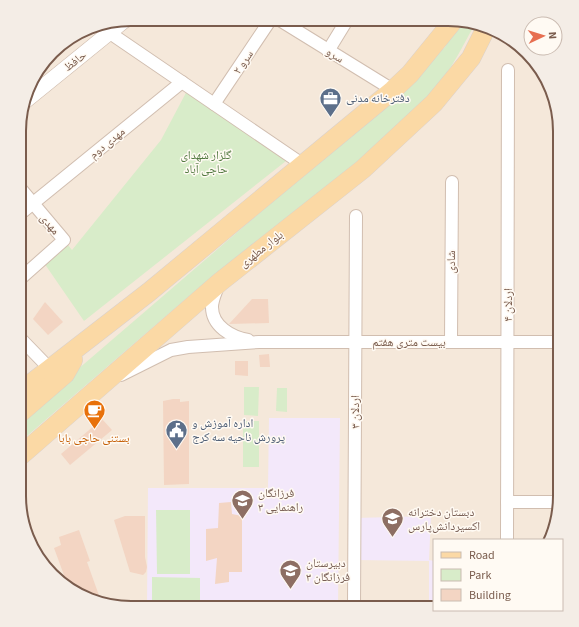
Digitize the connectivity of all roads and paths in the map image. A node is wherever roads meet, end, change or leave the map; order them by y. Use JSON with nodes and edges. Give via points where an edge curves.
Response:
{"nodes":[{"id":1,"x":266,"y":26,"type":"edge"},
{"id":2,"x":289,"y":26,"type":"edge"},
{"id":3,"x":343,"y":26,"type":"edge"},
{"id":4,"x":449,"y":26,"type":"edge"},
{"id":5,"x":117,"y":27,"type":"edge"},
{"id":6,"x":484,"y":33,"type":"edge"},
{"id":7,"x":110,"y":34,"type":"junction"},
{"id":8,"x":488,"y":34,"type":"edge"},
{"id":9,"x":328,"y":50,"type":"junction"},
{"id":10,"x":471,"y":58,"type":"junction"},
{"id":11,"x":508,"y":70,"type":"dead end"},
{"id":12,"x":182,"y":82,"type":"junction"},
{"id":13,"x":393,"y":90,"type":"junction"},
{"id":14,"x":33,"y":95,"type":"edge"},
{"id":15,"x":214,"y":104,"type":"junction"},
{"id":16,"x":302,"y":164,"type":"junction"},
{"id":17,"x":452,"y":182,"type":"dead end"},
{"id":18,"x":26,"y":195,"type":"edge"},
{"id":19,"x":32,"y":202,"type":"junction"},
{"id":20,"x":26,"y":208,"type":"edge"},
{"id":21,"x":356,"y":216,"type":"dead end"},
{"id":22,"x":26,"y":274,"type":"edge"},
{"id":23,"x":220,"y":282,"type":"junction"},
{"id":24,"x":259,"y":342,"type":"junction"},
{"id":25,"x":355,"y":342,"type":"junction"},
{"id":26,"x":451,"y":342,"type":"junction"},
{"id":27,"x":508,"y":342,"type":"junction"},
{"id":28,"x":553,"y":342,"type":"edge"},
{"id":29,"x":26,"y":344,"type":"edge"},
{"id":30,"x":82,"y":344,"type":"junction"},
{"id":31,"x":50,"y":369,"type":"junction"},
{"id":32,"x":104,"y":384,"type":"junction"},
{"id":33,"x":26,"y":387,"type":"edge"},
{"id":34,"x":26,"y":408,"type":"edge"},
{"id":35,"x":26,"y":452,"type":"edge"},
{"id":36,"x":507,"y":502,"type":"junction"},
{"id":37,"x":553,"y":502,"type":"edge"},
{"id":38,"x":507,"y":539,"type":"edge"},
{"id":39,"x":354,"y":601,"type":"edge"}],
"edges":[{"from":1,"to":15,"type":"street","name":"سرو ۲"},
{"from":2,"to":9,"type":"street","name":"سرو"},
{"from":3,"to":9,"type":"street"},
{"from":4,"to":13,"type":"main road","via":[[410,74]]},
{"from":5,"to":7,"type":"street","name":"حافظ"},
{"from":6,"to":10,"type":"main road","name":"بلوار مطهری"},
{"from":7,"to":12,"type":"street"},
{"from":7,"to":14,"type":"street","name":"حافظ"},
{"from":8,"to":10,"type":"main road"},
{"from":9,"to":13,"type":"street","name":"سرو"},
{"from":10,"to":23,"type":"main road","name":"بلوار مطهری","via":[[434,103],[363,169]]},
{"from":11,"to":27,"type":"street","name":"اردلان ۴"},
{"from":12,"to":15,"type":"street"},
{"from":12,"to":19,"type":"street","name":"مهدی دوم"},
{"from":13,"to":16,"type":"main road"},
{"from":15,"to":16,"type":"street"},
{"from":16,"to":30,"type":"main road","via":[[149,292]]},
{"from":17,"to":26,"type":"street","name":"شادی"},
{"from":18,"to":19,"type":"street","name":"مهدی"},
{"from":19,"to":20,"type":"street","name":"مهدی دوم"},
{"from":19,"to":22,"type":"street","name":"مهدی","via":[[64,240]]},
{"from":21,"to":25,"type":"street","name":"اردلان ۳"},
{"from":23,"to":24,"type":"street","via":[[212,305],[212,315],[217,323],[236,338]]},
{"from":23,"to":32,"type":"main road","name":"بلوار مطهری"},
{"from":24,"to":25,"type":"street","name":"بیست متری هفتم"},
{"from":24,"to":32,"type":"street","via":[[171,350]]},
{"from":25,"to":26,"type":"street","name":"بیست متری هفتم"},
{"from":25,"to":39,"type":"street","name":"اردلان ۳"},
{"from":26,"to":27,"type":"street","name":"بیست متری هفتم"},
{"from":27,"to":28,"type":"street","name":"بیست متری هفتم"},
{"from":27,"to":36,"type":"street","name":"اردلان ۴"},
{"from":29,"to":31,"type":"street"},
{"from":30,"to":31,"type":"main road"},
{"from":30,"to":34,"type":"main road","via":[[65,374]]},
{"from":31,"to":33,"type":"main road"},
{"from":32,"to":35,"type":"main road","name":"بلوار مطهری"},
{"from":36,"to":37,"type":"street"},
{"from":36,"to":38,"type":"street","name":"اردلان ۴"}]}
